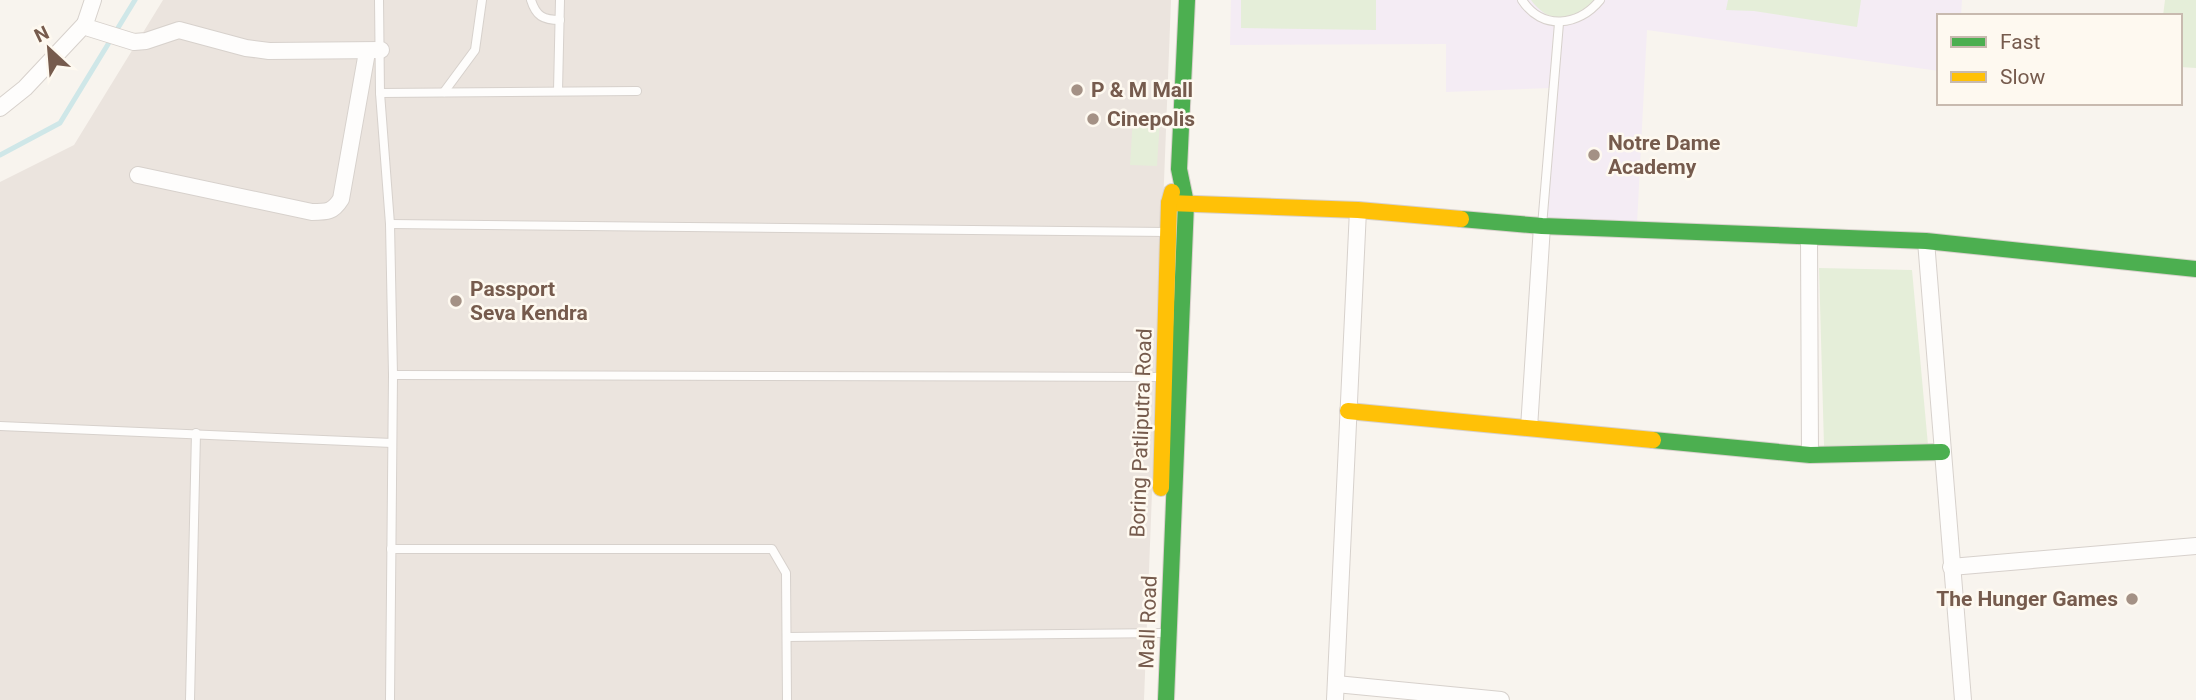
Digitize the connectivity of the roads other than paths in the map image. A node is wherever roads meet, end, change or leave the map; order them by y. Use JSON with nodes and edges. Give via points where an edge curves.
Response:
{"nodes":[{"id":1,"x":93,"y":0,"type":"edge"},
{"id":2,"x":379,"y":0,"type":"edge"},
{"id":3,"x":482,"y":0,"type":"edge"},
{"id":4,"x":531,"y":0,"type":"edge"},
{"id":5,"x":560,"y":0,"type":"edge"},
{"id":6,"x":1187,"y":0,"type":"edge"},
{"id":7,"x":1522,"y":0,"type":"edge"},
{"id":8,"x":1600,"y":0,"type":"edge"},
{"id":9,"x":560,"y":20,"type":"junction"},
{"id":10,"x":1559,"y":23,"type":"junction"},
{"id":11,"x":91,"y":27,"type":"junction"},
{"id":12,"x":374,"y":51,"type":"junction"},
{"id":13,"x":558,"y":91,"type":"junction"},
{"id":14,"x":637,"y":91,"type":"dead end"},
{"id":15,"x":444,"y":92,"type":"junction"},
{"id":16,"x":380,"y":93,"type":"junction"},
{"id":17,"x":0,"y":108,"type":"edge"},
{"id":18,"x":1179,"y":169,"type":"junction"},
{"id":19,"x":138,"y":175,"type":"dead end"},
{"id":20,"x":1169,"y":203,"type":"junction"},
{"id":21,"x":1186,"y":203,"type":"junction"},
{"id":22,"x":1358,"y":210,"type":"junction"},
{"id":23,"x":390,"y":224,"type":"junction"},
{"id":24,"x":1542,"y":226,"type":"junction"},
{"id":25,"x":1185,"y":231,"type":"junction"},
{"id":26,"x":1168,"y":232,"type":"junction"},
{"id":27,"x":1809,"y":238,"type":"junction"},
{"id":28,"x":1926,"y":241,"type":"junction"},
{"id":29,"x":2196,"y":269,"type":"edge"},
{"id":30,"x":393,"y":374,"type":"junction"},
{"id":31,"x":1172,"y":377,"type":"junction"},
{"id":32,"x":1348,"y":411,"type":"junction"},
{"id":33,"x":0,"y":426,"type":"edge"},
{"id":34,"x":1529,"y":428,"type":"junction"},
{"id":35,"x":196,"y":433,"type":"junction"},
{"id":36,"x":392,"y":443,"type":"junction"},
{"id":37,"x":1942,"y":452,"type":"junction"},
{"id":38,"x":1810,"y":455,"type":"junction"},
{"id":39,"x":2196,"y":546,"type":"edge"},
{"id":40,"x":391,"y":550,"type":"junction"},
{"id":41,"x":1951,"y":567,"type":"junction"},
{"id":42,"x":1162,"y":633,"type":"junction"},
{"id":43,"x":787,"y":637,"type":"junction"},
{"id":44,"x":1336,"y":692,"type":"edge"},
{"id":45,"x":190,"y":700,"type":"edge"},
{"id":46,"x":390,"y":700,"type":"edge"},
{"id":47,"x":787,"y":700,"type":"edge"},
{"id":48,"x":1152,"y":700,"type":"edge"},
{"id":49,"x":1166,"y":700,"type":"edge"},
{"id":50,"x":1501,"y":700,"type":"edge"},
{"id":51,"x":1963,"y":700,"type":"edge"}],
"edges":[{"from":1,"to":11,"type":"street"},
{"from":2,"to":12,"type":"lane"},
{"from":3,"to":15,"type":"lane","via":[[475,50]]},
{"from":4,"to":9,"type":"lane","via":[[542,18]]},
{"from":5,"to":9,"type":"lane"},
{"from":6,"to":18,"type":"street"},
{"from":7,"to":10,"type":"lane","via":[[1536,15]]},
{"from":8,"to":10,"type":"lane","via":[[1579,19]]},
{"from":9,"to":13,"type":"lane"},
{"from":10,"to":24,"type":"lane"},
{"from":11,"to":12,"type":"street","via":[[125,41],[146,41],[179,30],[269,51]]},
{"from":11,"to":17,"type":"street"},
{"from":12,"to":16,"type":"lane"},
{"from":12,"to":19,"type":"street","via":[[341,199],[335,208],[312,212]]},
{"from":13,"to":14,"type":"lane"},
{"from":13,"to":15,"type":"lane"},
{"from":15,"to":16,"type":"lane"},
{"from":16,"to":23,"type":"lane"},
{"from":18,"to":20,"type":"street","name":"Boring Patliputra Road"},
{"from":18,"to":21,"type":"street","name":"Mall Road"},
{"from":20,"to":21,"type":"street"},
{"from":20,"to":26,"type":"street","name":"Boring Patliputra Road"},
{"from":21,"to":22,"type":"street"},
{"from":21,"to":25,"type":"street","name":"Mall Road"},
{"from":22,"to":24,"type":"street"},
{"from":22,"to":32,"type":"street"},
{"from":23,"to":26,"type":"lane"},
{"from":23,"to":30,"type":"lane"},
{"from":24,"to":27,"type":"street"},
{"from":24,"to":34,"type":"street"},
{"from":25,"to":26,"type":"lane"},
{"from":25,"to":31,"type":"street","name":"Mall Road"},
{"from":26,"to":31,"type":"street","name":"Boring Patliputra Road"},
{"from":27,"to":28,"type":"street"},
{"from":27,"to":38,"type":"street"},
{"from":28,"to":29,"type":"street"},
{"from":28,"to":37,"type":"street"},
{"from":30,"to":31,"type":"lane"},
{"from":30,"to":36,"type":"lane"},
{"from":31,"to":42,"type":"street","name":"Mall Road"},
{"from":32,"to":34,"type":"street"},
{"from":32,"to":44,"type":"street"},
{"from":33,"to":35,"type":"lane"},
{"from":34,"to":38,"type":"street"},
{"from":35,"to":36,"type":"lane"},
{"from":35,"to":45,"type":"lane"},
{"from":36,"to":40,"type":"lane"},
{"from":37,"to":38,"type":"street"},
{"from":37,"to":41,"type":"street"},
{"from":39,"to":41,"type":"street"},
{"from":40,"to":43,"type":"lane","via":[[772,549],[786,573]]},
{"from":40,"to":46,"type":"lane"},
{"from":41,"to":51,"type":"street"},
{"from":42,"to":43,"type":"lane"},
{"from":42,"to":48,"type":"street"},
{"from":42,"to":49,"type":"street","name":"Mall Road"},
{"from":43,"to":47,"type":"lane"},
{"from":44,"to":50,"type":"street"}]}
